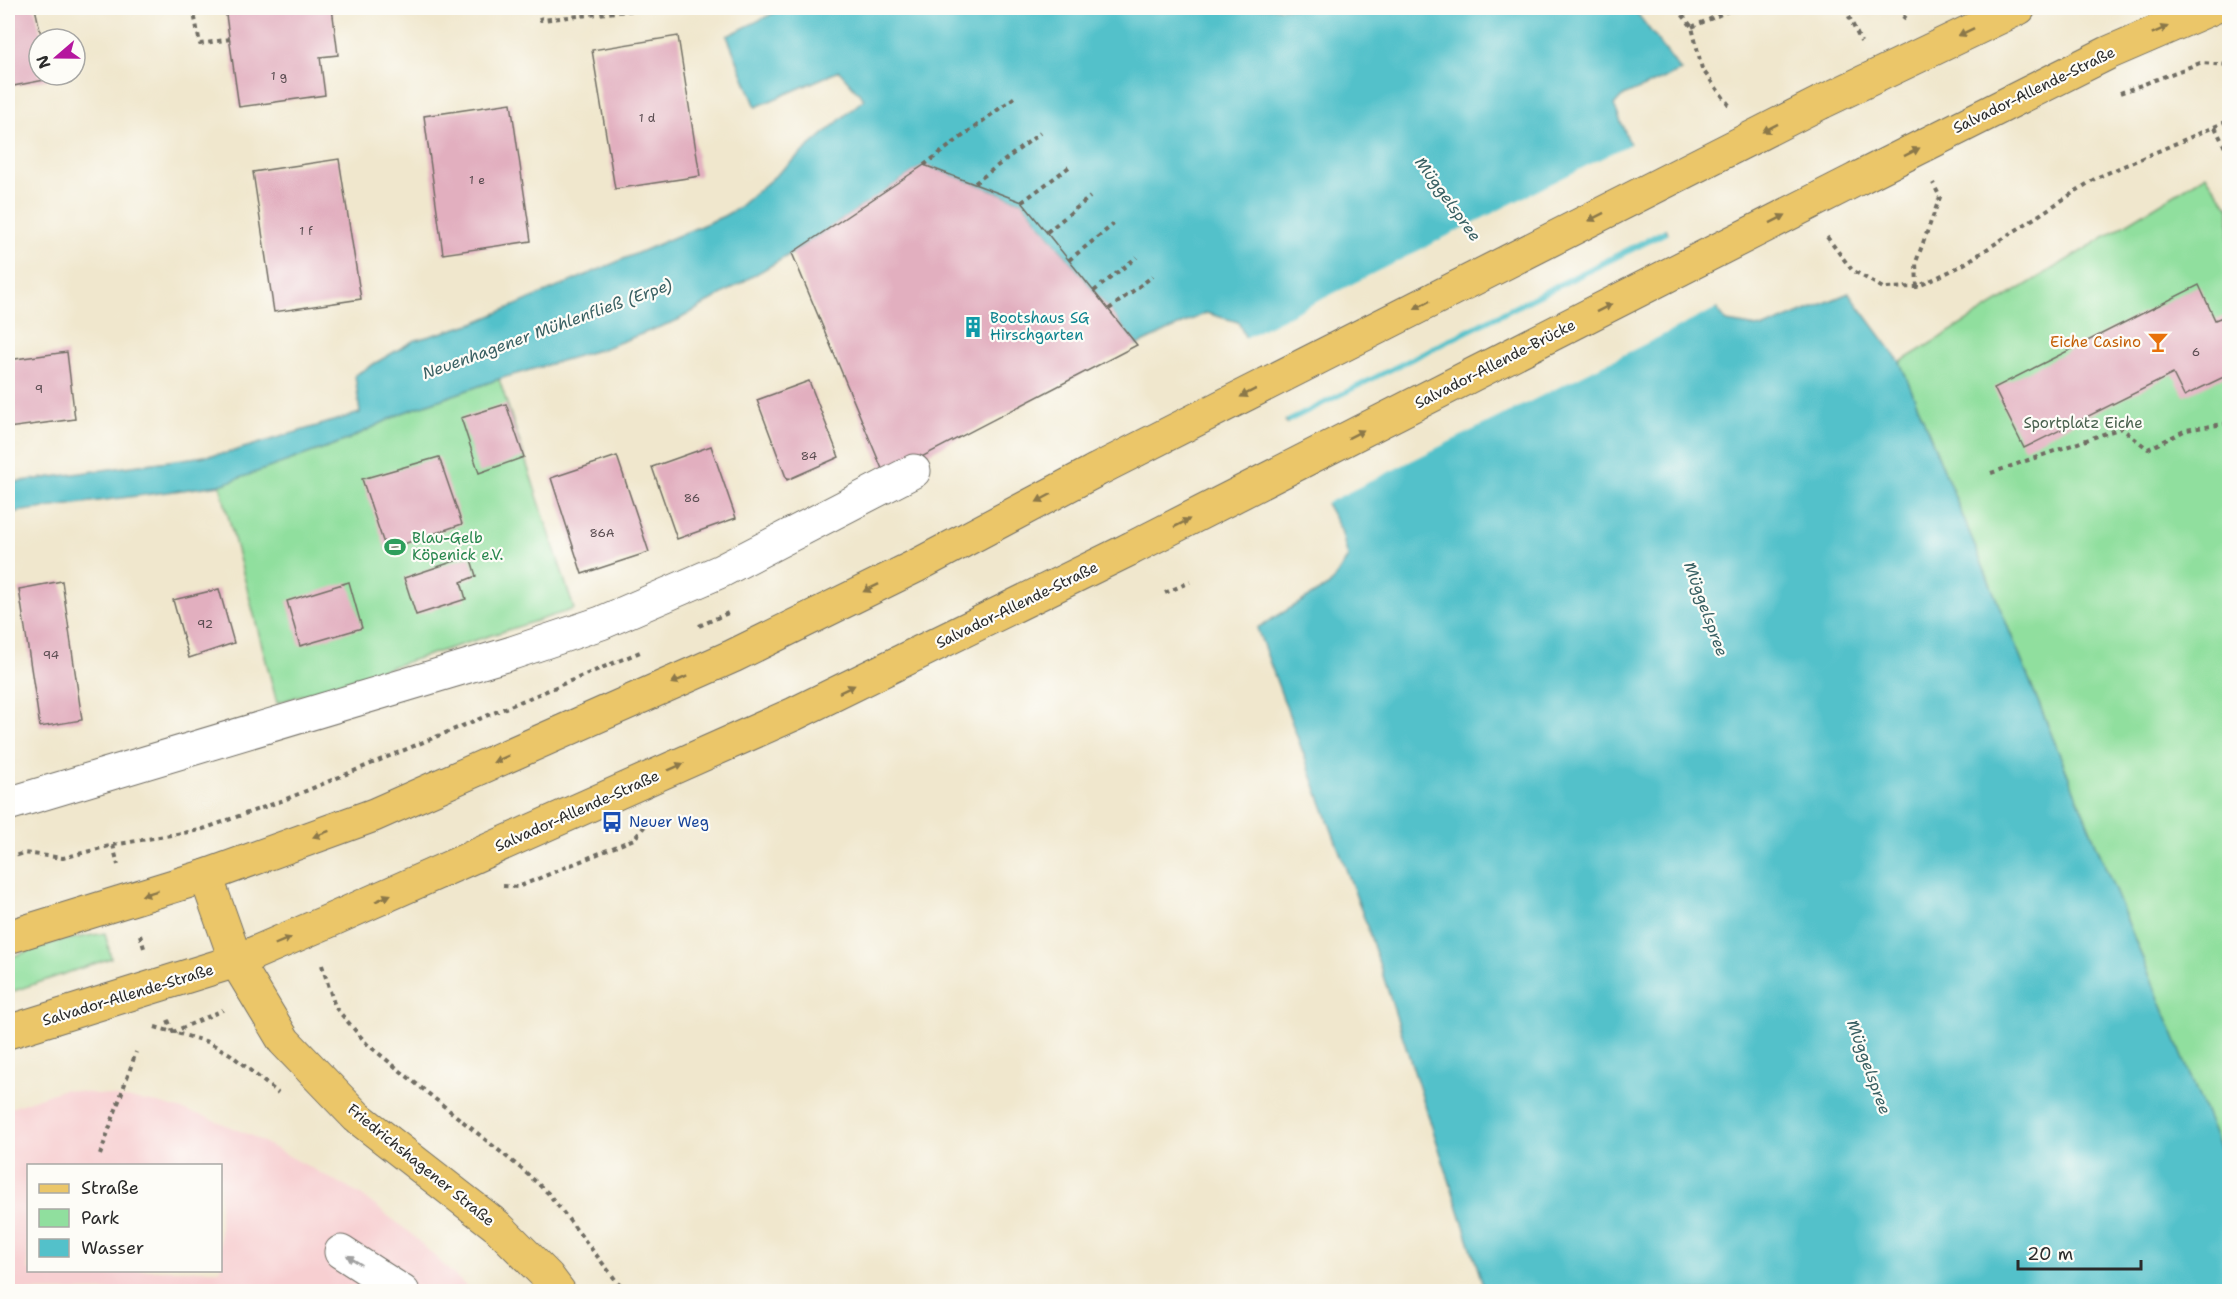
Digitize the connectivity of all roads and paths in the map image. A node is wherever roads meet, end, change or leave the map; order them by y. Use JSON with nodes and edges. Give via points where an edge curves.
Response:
{"nodes":[{"id":1,"x":193,"y":8,"type":"edge"},
{"id":2,"x":538,"y":8,"type":"edge"},
{"id":3,"x":656,"y":8,"type":"edge"},
{"id":4,"x":1677,"y":8,"type":"edge"},
{"id":5,"x":1735,"y":8,"type":"edge"},
{"id":6,"x":1845,"y":8,"type":"edge"},
{"id":7,"x":2019,"y":8,"type":"edge"},
{"id":8,"x":2212,"y":8,"type":"edge"},
{"id":9,"x":230,"y":39,"type":"dead end"},
{"id":10,"x":1862,"y":45,"type":"dead end"},
{"id":11,"x":1015,"y":97,"type":"dead end"},
{"id":12,"x":2215,"y":127,"type":"dead end"},
{"id":13,"x":1040,"y":133,"type":"dead end"},
{"id":14,"x":2229,"y":158,"type":"edge"},
{"id":15,"x":924,"y":165,"type":"dead end"},
{"id":16,"x":1069,"y":167,"type":"dead end"},
{"id":17,"x":1859,"y":178,"type":"joint"},
{"id":18,"x":1931,"y":179,"type":"dead end"},
{"id":19,"x":975,"y":183,"type":"dead end"},
{"id":20,"x":1090,"y":197,"type":"dead end"},
{"id":21,"x":1022,"y":202,"type":"dead end"},
{"id":22,"x":1114,"y":224,"type":"dead end"},
{"id":23,"x":1047,"y":232,"type":"dead end"},
{"id":24,"x":1137,"y":257,"type":"dead end"},
{"id":25,"x":1069,"y":260,"type":"dead end"},
{"id":26,"x":1153,"y":276,"type":"dead end"},
{"id":27,"x":1917,"y":287,"type":"dead end"},
{"id":28,"x":1094,"y":291,"type":"dead end"},
{"id":29,"x":1109,"y":309,"type":"dead end"},
{"id":30,"x":2229,"y":423,"type":"edge"},
{"id":31,"x":914,"y":471,"type":"dead end"},
{"id":32,"x":1991,"y":473,"type":"dead end"},
{"id":33,"x":1130,"y":549,"type":"joint"},
{"id":34,"x":1190,"y":582,"type":"dead end"},
{"id":35,"x":1165,"y":593,"type":"dead end"},
{"id":36,"x":284,"y":800,"type":"dead end"},
{"id":37,"x":8,"y":804,"type":"edge"},
{"id":38,"x":8,"y":858,"type":"edge"},
{"id":39,"x":206,"y":876,"type":"junction"},
{"id":40,"x":8,"y":937,"type":"edge"},
{"id":41,"x":236,"y":961,"type":"junction"},
{"id":42,"x":258,"y":996,"type":"junction"},
{"id":43,"x":335,"y":1007,"type":"dead end"},
{"id":44,"x":147,"y":1024,"type":"dead end"},
{"id":45,"x":8,"y":1032,"type":"edge"},
{"id":46,"x":136,"y":1052,"type":"dead end"},
{"id":47,"x":100,"y":1155,"type":"dead end"},
{"id":48,"x":341,"y":1252,"type":"dead end"},
{"id":49,"x":403,"y":1292,"type":"edge"},
{"id":50,"x":559,"y":1292,"type":"edge"},
{"id":51,"x":625,"y":1292,"type":"edge"}],
"edges":[{"from":1,"to":9,"type":"path","via":[[200,44]]},
{"from":2,"to":3,"type":"path","via":[[541,20]]},
{"from":4,"to":5,"type":"path","via":[[1692,27]]},
{"from":6,"to":10,"type":"path"},
{"from":7,"to":39,"type":"main road","one_way":true,"bridge":true,"via":[[1822,102],[916,566],[722,661],[374,815]]},
{"from":17,"to":8,"type":"main road","name":"Salvador-Allende-Straße","one_way":true,"via":[[2108,53]]},
{"from":11,"to":15,"type":"path"},
{"from":12,"to":14,"type":"path"},
{"from":13,"to":19,"type":"path"},
{"from":16,"to":21,"type":"path"},
{"from":33,"to":17,"type":"main road","name":"Salvador-Allende-Brücke","one_way":true,"bridge":true},
{"from":18,"to":27,"type":"path","via":[[1940,197],[1916,262]]},
{"from":20,"to":23,"type":"path"},
{"from":22,"to":25,"type":"path"},
{"from":24,"to":28,"type":"path"},
{"from":26,"to":29,"type":"path"},
{"from":30,"to":32,"type":"path","via":[[2186,430],[2148,449],[2121,428]]},
{"from":31,"to":37,"type":"street","via":[[722,571],[601,624]]},
{"from":41,"to":33,"type":"main road","name":"Salvador-Allende-Straße","one_way":true,"via":[[794,714]]},
{"from":34,"to":35,"type":"path"},
{"from":36,"to":38,"type":"path","via":[[200,830],[63,858],[24,853]]},
{"from":39,"to":40,"type":"main road","one_way":true},
{"from":39,"to":41,"type":"main road","name":"Friedrichshagener Straße"},
{"from":41,"to":42,"type":"main road","name":"Friedrichshagener Straße"},
{"from":41,"to":45,"type":"main road","name":"Salvador-Allende-Straße"},
{"from":42,"to":44,"type":"path","via":[[172,1032]]},
{"from":42,"to":50,"type":"main road","name":"Friedrichshagener Straße","via":[[284,1041],[357,1117],[497,1226]]},
{"from":43,"to":51,"type":"path","via":[[367,1044],[548,1193]]},
{"from":46,"to":47,"type":"path"},
{"from":49,"to":48,"type":"street","one_way":true}]}
